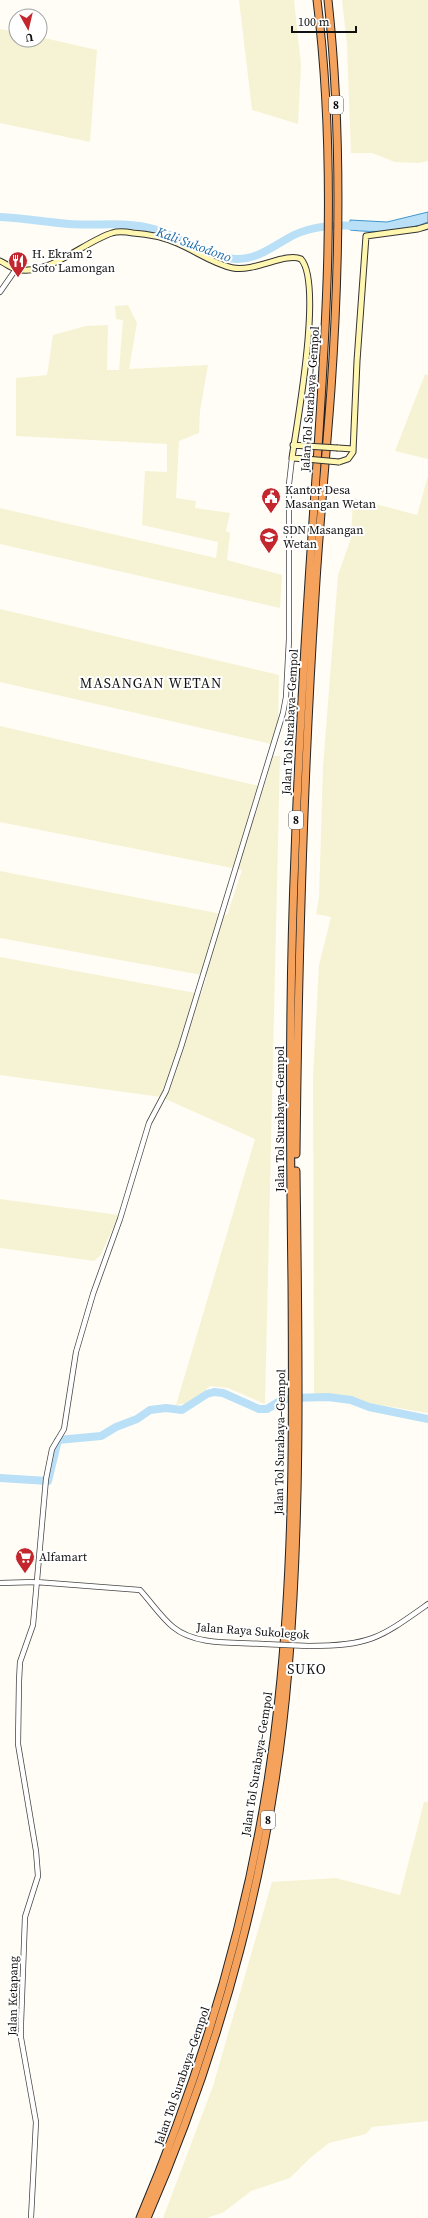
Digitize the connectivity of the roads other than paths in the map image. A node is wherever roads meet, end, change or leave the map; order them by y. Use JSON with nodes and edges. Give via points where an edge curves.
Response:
{"nodes":[{"id":1,"x":317,"y":0,"type":"edge"},
{"id":2,"x":328,"y":0,"type":"edge"},
{"id":3,"x":428,"y":226,"type":"edge"},
{"id":4,"x":0,"y":261,"type":"edge"},
{"id":5,"x":16,"y":269,"type":"junction"},
{"id":6,"x":0,"y":292,"type":"edge"},
{"id":7,"x":294,"y":445,"type":"junction"},
{"id":8,"x":353,"y":449,"type":"junction"},
{"id":9,"x":292,"y":458,"type":"junction"},
{"id":10,"x":295,"y":1389,"type":"junction"},
{"id":11,"x":295,"y":1405,"type":"junction"},
{"id":12,"x":36,"y":1582,"type":"junction"},
{"id":13,"x":0,"y":1584,"type":"edge"},
{"id":14,"x":428,"y":1604,"type":"edge"},
{"id":15,"x":31,"y":2218,"type":"edge"},
{"id":16,"x":140,"y":2218,"type":"edge"},
{"id":17,"x":147,"y":2218,"type":"edge"}],
"edges":[{"from":1,"to":10,"type":"highway","name":"Jalan Tol Surabaya–Gempol","number":"8","via":[[326,91],[330,251],[300,721],[294,867],[292,1025]]},
{"from":2,"to":10,"type":"highway","name":"Jalan Tol Surabaya–Gempol","number":"8","via":[[336,100],[338,251],[331,388],[315,597],[301,894]]},
{"from":3,"to":8,"type":"main road","via":[[418,230],[366,236]]},
{"from":4,"to":5,"type":"main road"},
{"from":5,"to":6,"type":"street"},
{"from":5,"to":7,"type":"main road","via":[[48,265],[112,233],[126,232],[158,236],[218,264],[233,268],[256,268],[290,256],[296,257],[304,263],[308,281],[309,344]]},
{"from":7,"to":8,"type":"main road","bridge":true},
{"from":7,"to":9,"type":"main road"},
{"from":8,"to":9,"type":"main road","bridge":true,"via":[[350,456],[340,462]]},
{"from":9,"to":12,"type":"street","name":"Jalan Ketapang","via":[[289,484],[289,639],[286,697],[181,1047],[166,1091],[149,1124],[76,1352],[64,1429],[52,1449],[46,1479]]},
{"from":10,"to":11,"type":"highway","name":"Jalan Tol Surabaya–Gempol","number":"8"},
{"from":11,"to":16,"type":"highway","name":"Jalan Tol Surabaya–Gempol","number":"8","via":[[286,1620],[279,1702],[264,1805],[223,1987],[165,2161]]},
{"from":11,"to":17,"type":"highway","name":"Jalan Tol Surabaya–Gempol","number":"8","via":[[296,1545],[289,1657],[269,1813],[237,1958],[215,2034],[187,2120]]},
{"from":12,"to":13,"type":"street","name":"Jalan Raya Sukolegok"},
{"from":12,"to":14,"type":"street","name":"Jalan Raya Sukolegok","bridge":true,"via":[[140,1590],[172,1626],[183,1634],[196,1639],[263,1644],[341,1646],[373,1639],[390,1631]]},
{"from":12,"to":15,"type":"street","name":"Jalan Ketapang","via":[[33,1625],[20,1662],[18,1744],[38,1876],[25,1917],[21,2022],[21,2038],[34,2103],[36,2128]]}]}
